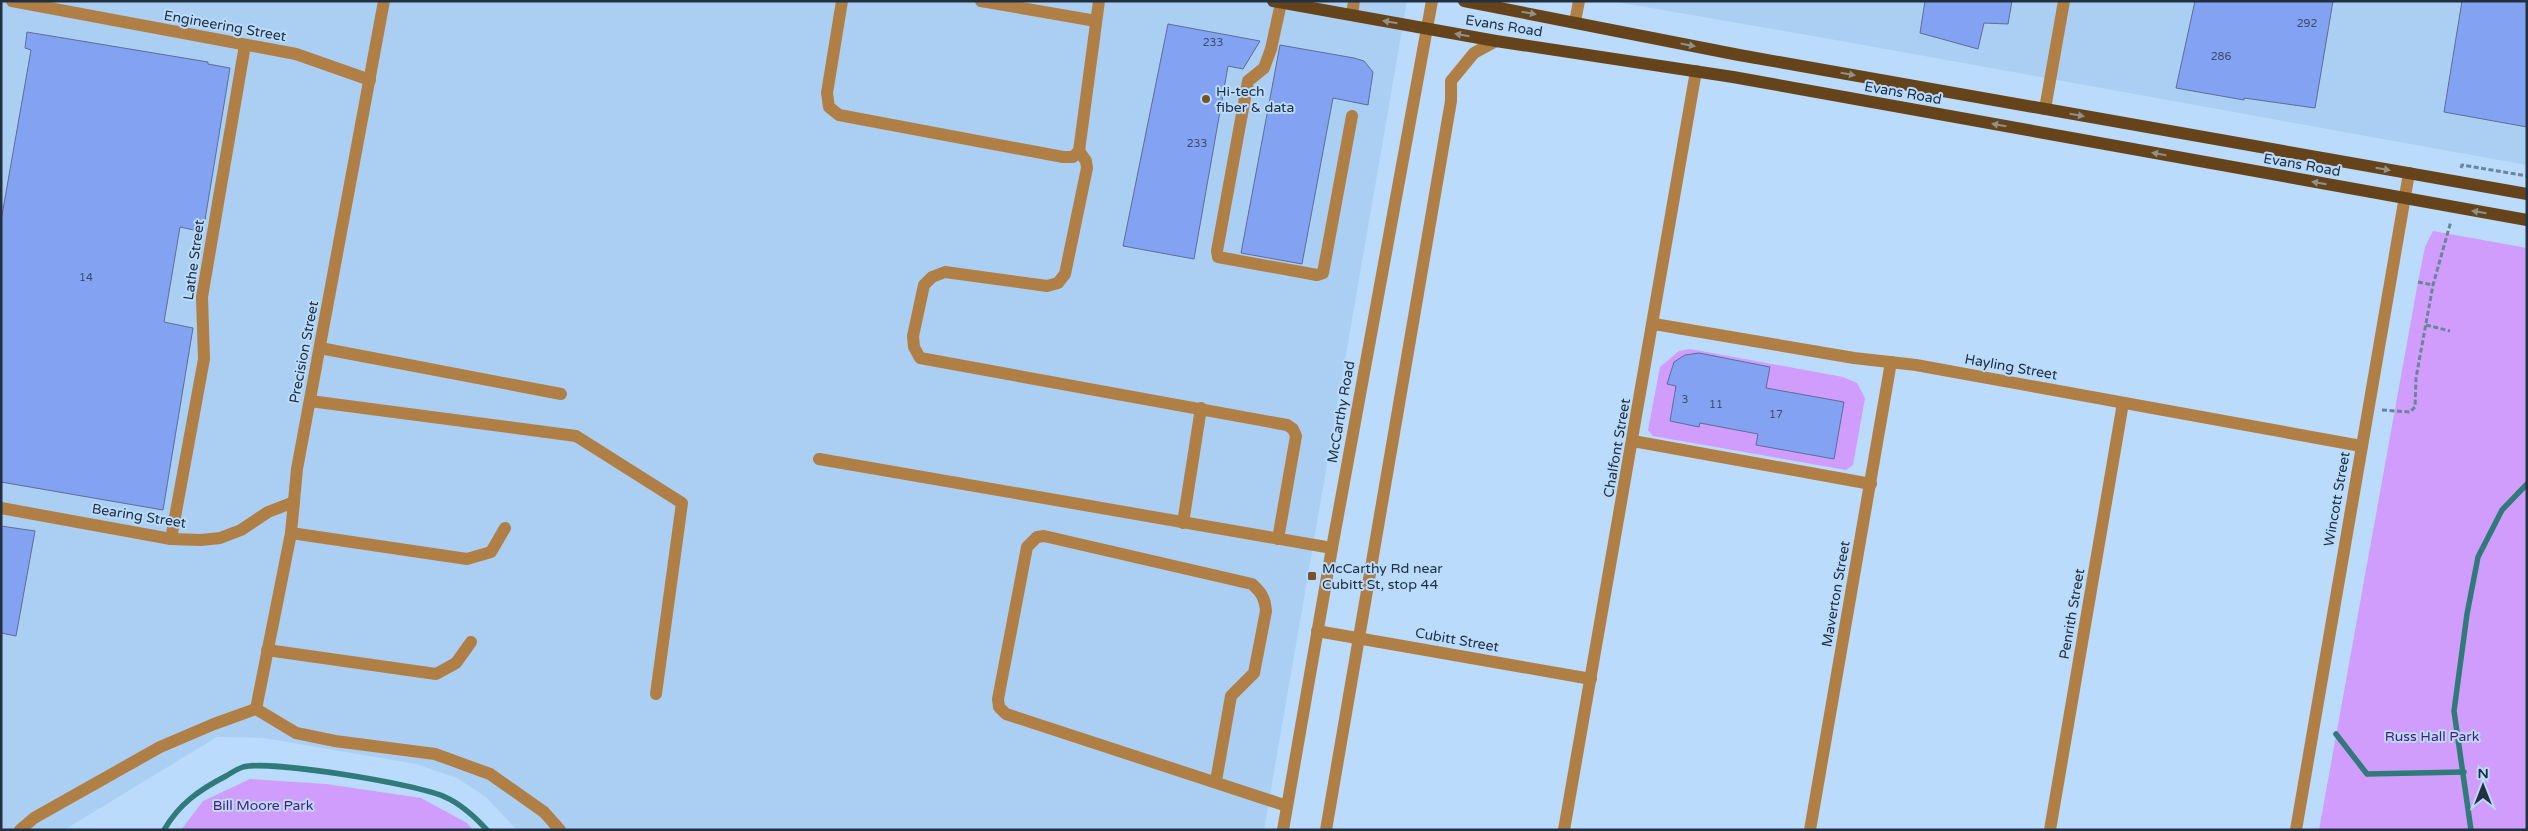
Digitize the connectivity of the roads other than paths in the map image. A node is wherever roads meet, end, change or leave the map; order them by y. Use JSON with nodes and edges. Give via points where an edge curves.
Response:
{"nodes":[{"id":1,"x":12,"y":1,"type":"edge"},
{"id":2,"x":384,"y":1,"type":"edge"},
{"id":3,"x":842,"y":1,"type":"edge"},
{"id":4,"x":981,"y":1,"type":"edge"},
{"id":5,"x":1099,"y":1,"type":"edge"},
{"id":6,"x":1354,"y":1,"type":"edge"},
{"id":7,"x":1432,"y":1,"type":"edge"},
{"id":8,"x":1464,"y":1,"type":"edge"},
{"id":9,"x":1579,"y":1,"type":"edge"},
{"id":10,"x":2064,"y":1,"type":"edge"},
{"id":11,"x":1277,"y":2,"type":"edge"},
{"id":12,"x":73,"y":7,"type":"edge"},
{"id":13,"x":1352,"y":15,"type":"junction"},
{"id":14,"x":1096,"y":21,"type":"junction"},
{"id":15,"x":1575,"y":22,"type":"junction"},
{"id":16,"x":1428,"y":29,"type":"junction"},
{"id":17,"x":1496,"y":40,"type":"junction"},
{"id":18,"x":245,"y":45,"type":"junction"},
{"id":19,"x":1696,"y":71,"type":"junction"},
{"id":20,"x":370,"y":80,"type":"junction"},
{"id":21,"x":2045,"y":109,"type":"junction"},
{"id":22,"x":1352,"y":116,"type":"dead end"},
{"id":23,"x":1078,"y":151,"type":"junction"},
{"id":24,"x":2409,"y":173,"type":"junction"},
{"id":25,"x":2527,"y":194,"type":"edge"},
{"id":26,"x":2404,"y":198,"type":"junction"},
{"id":27,"x":2527,"y":220,"type":"edge"},
{"id":28,"x":1654,"y":324,"type":"junction"},
{"id":29,"x":320,"y":348,"type":"junction"},
{"id":30,"x":1891,"y":362,"type":"junction"},
{"id":31,"x":561,"y":394,"type":"dead end"},
{"id":32,"x":310,"y":401,"type":"junction"},
{"id":33,"x":2124,"y":403,"type":"junction"},
{"id":34,"x":1201,"y":408,"type":"junction"},
{"id":35,"x":1633,"y":441,"type":"junction"},
{"id":36,"x":2361,"y":446,"type":"junction"},
{"id":37,"x":820,"y":459,"type":"dead end"},
{"id":38,"x":1871,"y":484,"type":"junction"},
{"id":39,"x":294,"y":502,"type":"junction"},
{"id":40,"x":1,"y":508,"type":"edge"},
{"id":41,"x":1183,"y":523,"type":"junction"},
{"id":42,"x":505,"y":528,"type":"dead end"},
{"id":43,"x":291,"y":533,"type":"junction"},
{"id":44,"x":171,"y":538,"type":"junction"},
{"id":45,"x":1278,"y":539,"type":"junction"},
{"id":46,"x":1332,"y":548,"type":"junction"},
{"id":47,"x":1317,"y":632,"type":"junction"},
{"id":48,"x":1358,"y":639,"type":"junction"},
{"id":49,"x":471,"y":642,"type":"dead end"},
{"id":50,"x":267,"y":650,"type":"junction"},
{"id":51,"x":1591,"y":679,"type":"junction"},
{"id":52,"x":656,"y":694,"type":"dead end"},
{"id":53,"x":256,"y":708,"type":"junction"},
{"id":54,"x":1216,"y":781,"type":"junction"},
{"id":55,"x":1288,"y":806,"type":"junction"},
{"id":56,"x":20,"y":830,"type":"edge"},
{"id":57,"x":560,"y":830,"type":"edge"},
{"id":58,"x":1284,"y":830,"type":"edge"},
{"id":59,"x":1326,"y":830,"type":"edge"},
{"id":60,"x":1564,"y":830,"type":"edge"},
{"id":61,"x":1810,"y":830,"type":"edge"},
{"id":62,"x":2050,"y":830,"type":"edge"},
{"id":63,"x":2296,"y":830,"type":"edge"}],
"edges":[{"from":1,"to":12,"type":"street","name":"Engineering Street"},
{"from":2,"to":20,"type":"street","name":"Precision Street"},
{"from":3,"to":23,"type":"street","via":[[827,93],[829,107],[838,116],[1063,157],[1074,157]]},
{"from":4,"to":14,"type":"street"},
{"from":5,"to":14,"type":"street"},
{"from":6,"to":13,"type":"street"},
{"from":7,"to":16,"type":"street","name":"McCarthy Road"},
{"from":8,"to":15,"type":"main road","name":"Evans Road","one_way":true},
{"from":9,"to":15,"type":"street"},
{"from":10,"to":21,"type":"street"},
{"from":11,"to":13,"type":"main road","name":"Evans Road"},
{"from":11,"to":22,"type":"street","via":[[1271,49],[1264,68],[1248,81],[1218,258],[1314,274],[1323,272]]},
{"from":12,"to":18,"type":"street","name":"Engineering Street"},
{"from":16,"to":13,"type":"main road","name":"Evans Road","one_way":true},
{"from":14,"to":23,"type":"street"},
{"from":15,"to":21,"type":"main road","name":"Evans Road","one_way":true,"via":[[1739,55]]},
{"from":17,"to":16,"type":"main road","name":"Evans Road","one_way":true},
{"from":16,"to":46,"type":"street","name":"McCarthy Road"},
{"from":17,"to":19,"type":"main road","name":"Evans Road"},
{"from":17,"to":48,"type":"street","via":[[1474,53],[1451,81],[1451,101]]},
{"from":18,"to":20,"type":"street","name":"Engineering Street","via":[[296,54]]},
{"from":18,"to":44,"type":"street","name":"Lathe Street","via":[[202,297],[204,359]]},
{"from":26,"to":19,"type":"main road","name":"Evans Road","one_way":true},
{"from":19,"to":28,"type":"street","name":"Chalfont Street"},
{"from":20,"to":29,"type":"street","name":"Precision Street"},
{"from":21,"to":24,"type":"main road","name":"Evans Road","one_way":true},
{"from":23,"to":34,"type":"street","via":[[1087,168],[1065,274],[1058,283],[1047,286],[945,272],[932,277],[924,285],[913,336],[914,348],[920,358]]},
{"from":24,"to":25,"type":"main road","name":"Evans Road"},
{"from":24,"to":26,"type":"street","name":"Wincott Street"},
{"from":27,"to":26,"type":"main road","name":"Evans Road","one_way":true},
{"from":26,"to":36,"type":"street","name":"Wincott Street"},
{"from":28,"to":30,"type":"street","name":"Hayling Street"},
{"from":28,"to":35,"type":"street","name":"Chalfont Street"},
{"from":29,"to":31,"type":"street"},
{"from":29,"to":32,"type":"street","name":"Precision Street"},
{"from":30,"to":33,"type":"street","name":"Hayling Street"},
{"from":30,"to":38,"type":"street","name":"Maverton Street"},
{"from":32,"to":39,"type":"street","name":"Precision Street"},
{"from":32,"to":52,"type":"street","via":[[576,436],[682,503]]},
{"from":33,"to":36,"type":"street","name":"Hayling Street"},
{"from":33,"to":62,"type":"street","name":"Penrith Street"},
{"from":34,"to":41,"type":"street"},
{"from":34,"to":45,"type":"street","via":[[1287,425],[1293,429],[1296,436]]},
{"from":35,"to":38,"type":"street"},
{"from":35,"to":51,"type":"street","name":"Chalfont Street"},
{"from":36,"to":63,"type":"street","name":"Wincott Street"},
{"from":37,"to":41,"type":"street"},
{"from":38,"to":61,"type":"street","name":"Maverton Street"},
{"from":39,"to":43,"type":"street","name":"Precision Street"},
{"from":39,"to":44,"type":"street","name":"Bearing Street","via":[[220,538]]},
{"from":40,"to":44,"type":"street","name":"Bearing Street"},
{"from":41,"to":45,"type":"street"},
{"from":42,"to":43,"type":"street","via":[[491,552],[467,559]]},
{"from":43,"to":50,"type":"street","name":"Precision Street"},
{"from":45,"to":46,"type":"street"},
{"from":46,"to":47,"type":"street","name":"McCarthy Road"},
{"from":47,"to":48,"type":"street","name":"Cubitt Street"},
{"from":47,"to":55,"type":"street","name":"McCarthy Road"},
{"from":48,"to":51,"type":"street","name":"Cubitt Street"},
{"from":48,"to":59,"type":"street"},
{"from":49,"to":50,"type":"street","via":[[456,663],[436,674]]},
{"from":50,"to":53,"type":"street","name":"Precision Street"},
{"from":51,"to":60,"type":"street","name":"Chalfont Street"},
{"from":53,"to":56,"type":"street","via":[[160,747],[34,818]]},
{"from":53,"to":57,"type":"street","via":[[296,733],[435,754],[490,774],[544,812]]},
{"from":54,"to":54,"type":"street","via":[[1006,714],[999,707],[1027,547],[1037,537],[1252,584],[1261,592],[1266,611],[1254,673],[1231,696]]},
{"from":54,"to":55,"type":"street"},
{"from":55,"to":58,"type":"street","name":"McCarthy Road"}]}
